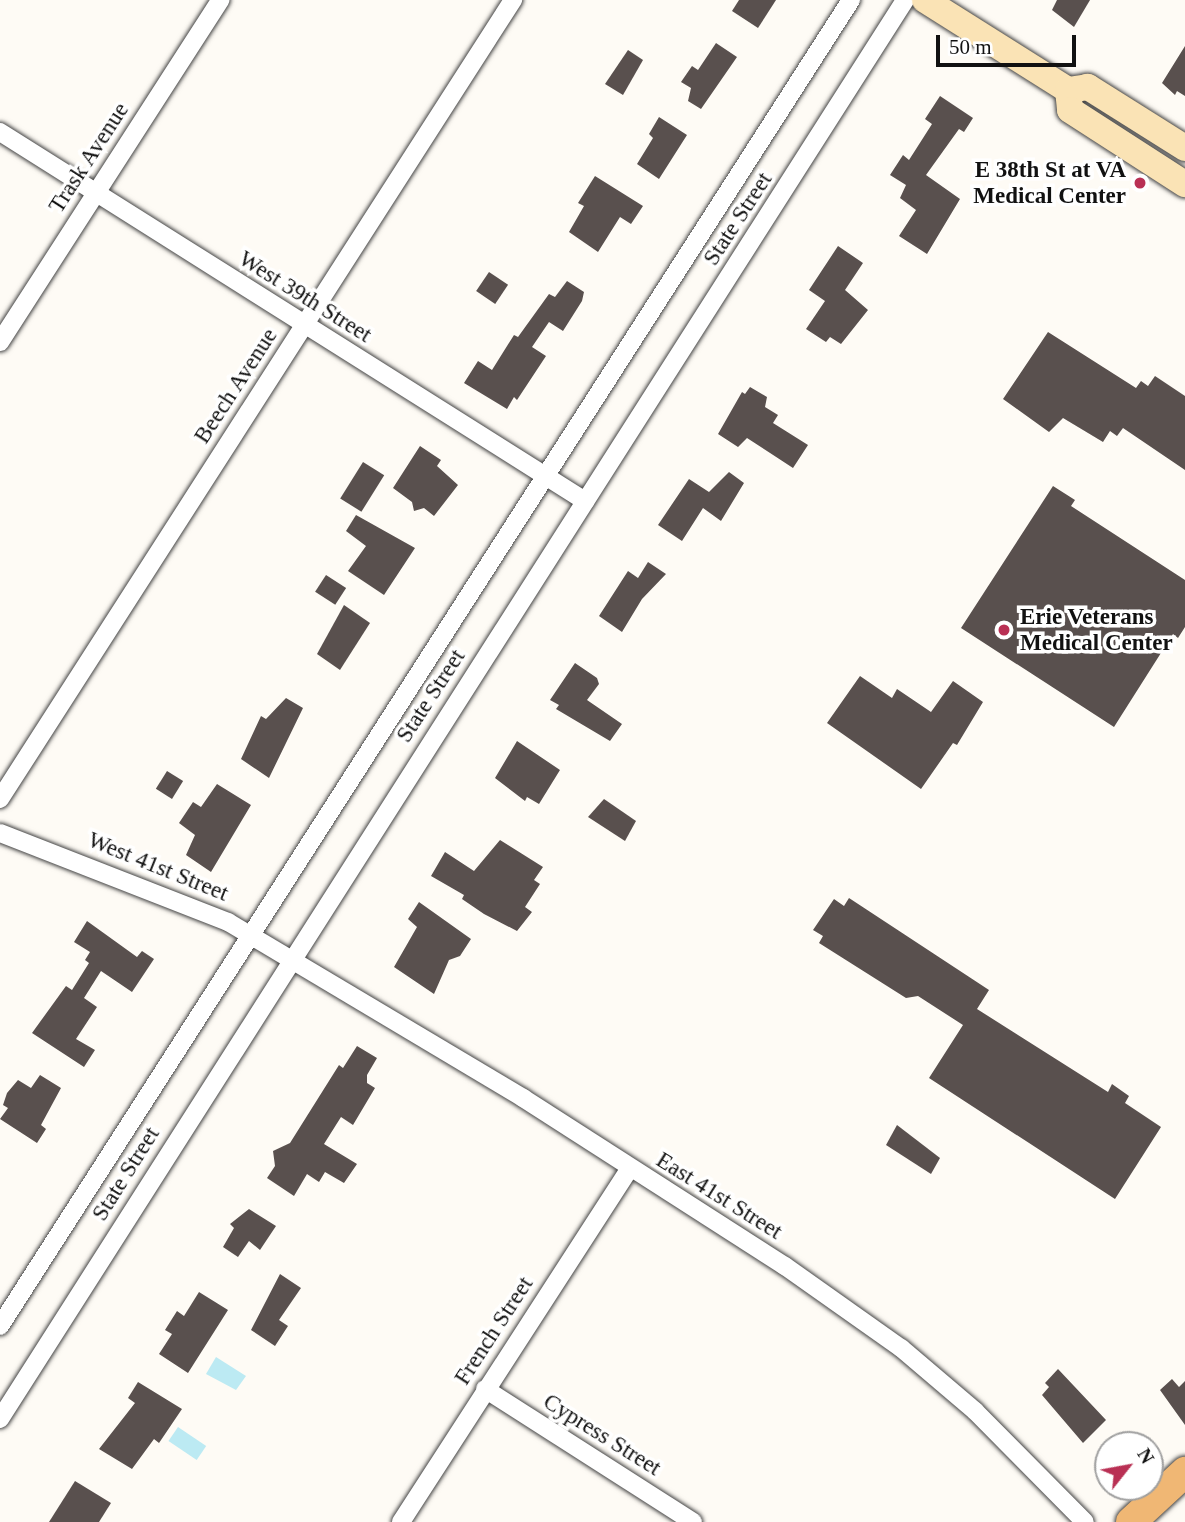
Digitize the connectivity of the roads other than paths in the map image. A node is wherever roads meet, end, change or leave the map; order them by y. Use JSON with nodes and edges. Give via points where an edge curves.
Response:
{"nodes":[{"id":1,"x":219,"y":0,"type":"edge"},
{"id":2,"x":513,"y":0,"type":"edge"},
{"id":3,"x":851,"y":0,"type":"edge"},
{"id":4,"x":905,"y":0,"type":"edge"},
{"id":5,"x":925,"y":0,"type":"edge"},
{"id":6,"x":1068,"y":90,"type":"junction"},
{"id":7,"x":0,"y":132,"type":"edge"},
{"id":8,"x":1185,"y":148,"type":"edge"},
{"id":9,"x":1184,"y":181,"type":"edge"},
{"id":10,"x":96,"y":192,"type":"junction"},
{"id":11,"x":304,"y":326,"type":"junction"},
{"id":12,"x":0,"y":342,"type":"edge"},
{"id":13,"x":544,"y":475,"type":"junction"},
{"id":14,"x":585,"y":501,"type":"junction"},
{"id":15,"x":0,"y":799,"type":"edge"},
{"id":16,"x":0,"y":833,"type":"edge"},
{"id":17,"x":252,"y":934,"type":"junction"},
{"id":18,"x":293,"y":957,"type":"junction"},
{"id":19,"x":629,"y":1168,"type":"junction"},
{"id":20,"x":0,"y":1326,"type":"edge"},
{"id":21,"x":485,"y":1389,"type":"junction"},
{"id":22,"x":0,"y":1419,"type":"edge"},
{"id":23,"x":1185,"y":1472,"type":"edge"},
{"id":24,"x":401,"y":1522,"type":"edge"},
{"id":25,"x":693,"y":1522,"type":"edge"},
{"id":26,"x":1085,"y":1522,"type":"edge"},
{"id":27,"x":1130,"y":1522,"type":"edge"}],
"edges":[{"from":1,"to":10,"type":"street","name":"Trask Avenue"},
{"from":2,"to":11,"type":"street","name":"Beech Avenue"},
{"from":3,"to":13,"type":"street","name":"State Street"},
{"from":4,"to":14,"type":"street","name":"State Street"},
{"from":5,"to":6,"type":"main road"},
{"from":6,"to":8,"type":"main road","via":[[1088,87]]},
{"from":6,"to":9,"type":"main road","via":[[1070,110]]},
{"from":7,"to":10,"type":"street","name":"West 39th Street"},
{"from":10,"to":11,"type":"street","name":"West 39th Street"},
{"from":10,"to":12,"type":"street","name":"Trask Avenue"},
{"from":11,"to":13,"type":"street","name":"West 39th Street"},
{"from":11,"to":15,"type":"street","name":"Beech Avenue"},
{"from":13,"to":14,"type":"street","name":"West 39th Street"},
{"from":13,"to":17,"type":"street","name":"State Street"},
{"from":14,"to":18,"type":"street","name":"State Street"},
{"from":16,"to":17,"type":"street","name":"West 41st Street","via":[[144,886]]},
{"from":17,"to":18,"type":"street","name":"West 41st Street"},
{"from":17,"to":20,"type":"street","name":"State Street"},
{"from":18,"to":19,"type":"street","name":"East 41st Street"},
{"from":18,"to":22,"type":"street","name":"State Street"},
{"from":19,"to":21,"type":"street","name":"French Street"},
{"from":19,"to":26,"type":"street","name":"East 41st Street","via":[[785,1266],[901,1348],[985,1420]]},
{"from":21,"to":24,"type":"street","name":"French Street"},
{"from":21,"to":25,"type":"street","name":"Cypress Street"},
{"from":23,"to":27,"type":"main road"}]}
